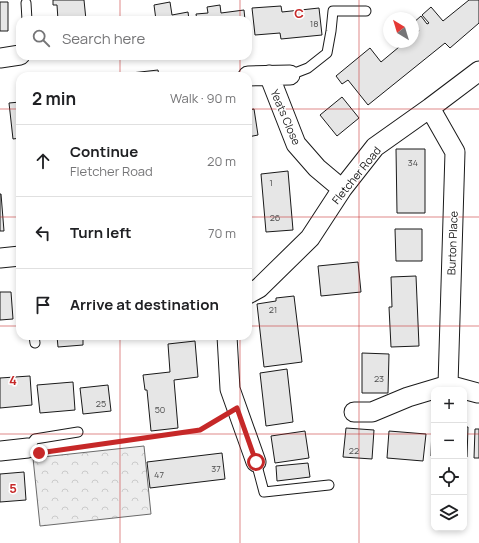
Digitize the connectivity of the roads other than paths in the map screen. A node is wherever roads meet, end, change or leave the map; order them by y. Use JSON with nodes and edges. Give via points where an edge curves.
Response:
{"nodes":[{"id":1,"x":26,"y":3,"type":"dead end"},
{"id":2,"x":366,"y":11,"type":"dead end"},
{"id":3,"x":27,"y":16,"type":"edge"},
{"id":4,"x":16,"y":56,"type":"edge"},
{"id":5,"x":0,"y":58,"type":"edge"},
{"id":6,"x":479,"y":71,"type":"edge"},
{"id":7,"x":269,"y":75,"type":"junction"},
{"id":8,"x":290,"y":75,"type":"joint"},
{"id":9,"x":252,"y":76,"type":"edge"},
{"id":10,"x":430,"y":108,"type":"junction"},
{"id":11,"x":342,"y":188,"type":"junction"},
{"id":12,"x":16,"y":256,"type":"edge"},
{"id":13,"x":0,"y":258,"type":"edge"},
{"id":14,"x":252,"y":292,"type":"edge"},
{"id":15,"x":227,"y":340,"type":"edge"},
{"id":16,"x":448,"y":385,"type":"junction"},
{"id":17,"x":478,"y":393,"type":"dead end"},
{"id":18,"x":354,"y":412,"type":"dead end"},
{"id":19,"x":78,"y":432,"type":"dead end"},
{"id":20,"x":28,"y":448,"type":"joint"},
{"id":21,"x":0,"y":451,"type":"edge"},
{"id":22,"x":256,"y":462,"type":"joint"},
{"id":23,"x":329,"y":485,"type":"dead end"}],
"edges":[{"from":1,"to":3,"type":"lane"},
{"from":2,"to":8,"type":"lane","via":[[333,11],[328,53],[308,68]]},
{"from":4,"to":5,"type":"street"},
{"from":6,"to":10,"type":"street","name":"Fletcher Road"},
{"from":7,"to":8,"type":"street","name":"Yeats Close"},
{"from":7,"to":9,"type":"street","name":"Yeats Close"},
{"from":7,"to":11,"type":"street","name":"Yeats Close","via":[[296,144],[317,168]]},
{"from":10,"to":11,"type":"street","name":"Fletcher Road","via":[[375,147]]},
{"from":10,"to":16,"type":"street","name":"Burton Place","via":[[455,152]]},
{"from":11,"to":14,"type":"street","name":"Fletcher Road","via":[[310,238]]},
{"from":12,"to":13,"type":"street"},
{"from":15,"to":22,"type":"street","via":[[230,390]]},
{"from":16,"to":17,"type":"street"},
{"from":16,"to":18,"type":"street","via":[[408,397],[372,412]]},
{"from":19,"to":20,"type":"lane","via":[[36,439]]},
{"from":20,"to":21,"type":"street"},
{"from":22,"to":23,"type":"lane","via":[[264,492]]}]}
